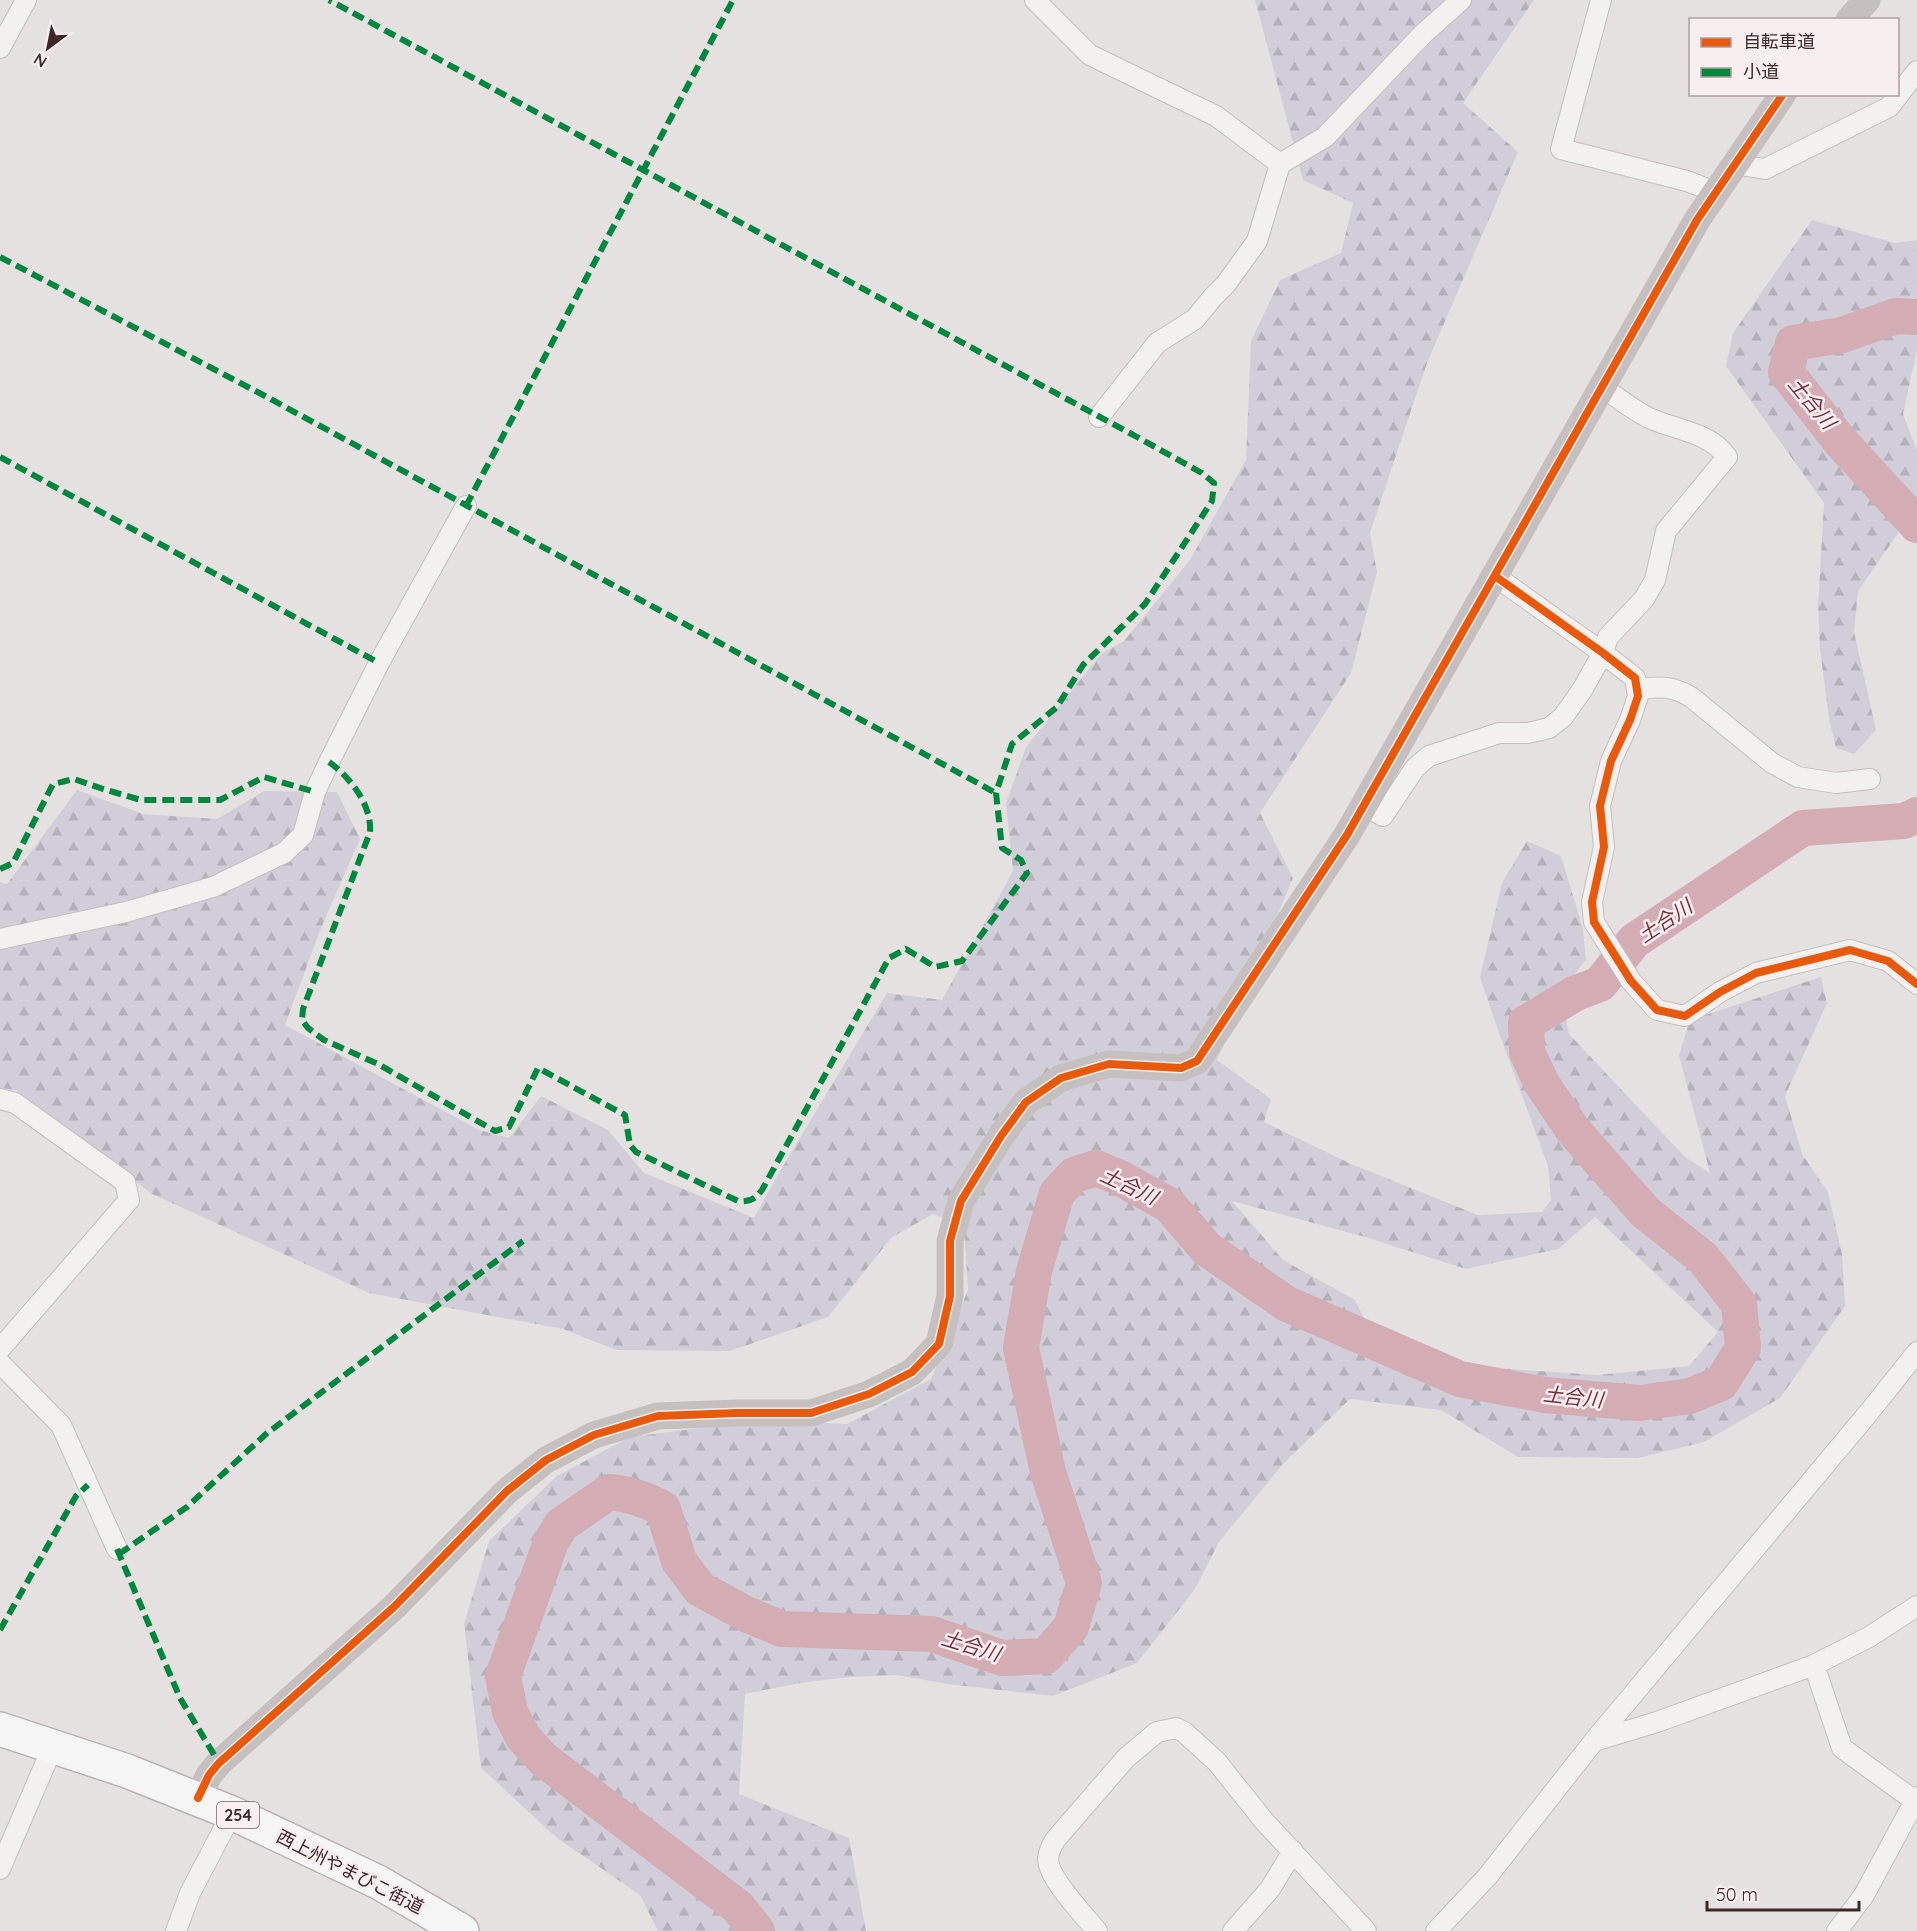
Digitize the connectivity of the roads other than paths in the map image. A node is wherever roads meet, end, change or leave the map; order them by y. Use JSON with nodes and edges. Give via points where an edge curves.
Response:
{"nodes":[{"id":1,"x":26,"y":0,"type":"edge"},
{"id":2,"x":1035,"y":0,"type":"edge"},
{"id":3,"x":1461,"y":0,"type":"edge"},
{"id":4,"x":1601,"y":0,"type":"edge"},
{"id":5,"x":1867,"y":0,"type":"edge"},
{"id":6,"x":1851,"y":18,"type":"edge"},
{"id":7,"x":0,"y":48,"type":"edge"},
{"id":8,"x":1917,"y":72,"type":"edge"},
{"id":9,"x":1899,"y":94,"type":"edge"},
{"id":10,"x":1782,"y":96,"type":"edge"},
{"id":11,"x":1898,"y":96,"type":"edge"},
{"id":12,"x":1280,"y":164,"type":"junction"},
{"id":13,"x":1734,"y":164,"type":"junction"},
{"id":14,"x":1715,"y":192,"type":"junction"},
{"id":15,"x":1602,"y":387,"type":"junction"},
{"id":16,"x":1099,"y":417,"type":"dead end"},
{"id":17,"x":466,"y":506,"type":"dead end"},
{"id":18,"x":1495,"y":576,"type":"junction"},
{"id":19,"x":1603,"y":653,"type":"junction"},
{"id":20,"x":1637,"y":689,"type":"junction"},
{"id":21,"x":1870,"y":779,"type":"dead end"},
{"id":22,"x":1365,"y":805,"type":"junction"},
{"id":23,"x":0,"y":939,"type":"edge"},
{"id":24,"x":1917,"y":984,"type":"edge"},
{"id":25,"x":0,"y":1099,"type":"edge"},
{"id":26,"x":0,"y":1349,"type":"edge"},
{"id":27,"x":1917,"y":1352,"type":"edge"},
{"id":28,"x":0,"y":1364,"type":"edge"},
{"id":29,"x":117,"y":1549,"type":"dead end"},
{"id":30,"x":1917,"y":1606,"type":"edge"},
{"id":31,"x":1815,"y":1665,"type":"junction"},
{"id":32,"x":0,"y":1729,"type":"edge"},
{"id":33,"x":1594,"y":1741,"type":"junction"},
{"id":34,"x":53,"y":1746,"type":"junction"},
{"id":35,"x":198,"y":1798,"type":"junction"},
{"id":36,"x":1916,"y":1799,"type":"edge"},
{"id":37,"x":232,"y":1813,"type":"junction"},
{"id":38,"x":1293,"y":1851,"type":"junction"},
{"id":39,"x":0,"y":1869,"type":"edge"},
{"id":40,"x":176,"y":1931,"type":"edge"},
{"id":41,"x":462,"y":1931,"type":"edge"},
{"id":42,"x":1097,"y":1931,"type":"edge"},
{"id":43,"x":1233,"y":1931,"type":"edge"},
{"id":44,"x":1366,"y":1931,"type":"edge"},
{"id":45,"x":1436,"y":1931,"type":"edge"},
{"id":46,"x":1837,"y":1931,"type":"edge"}],
"edges":[{"from":1,"to":7,"type":"street"},
{"from":2,"to":12,"type":"street","via":[[1090,55],[1216,116]]},
{"from":3,"to":12,"type":"street","via":[[1423,34],[1325,137]]},
{"from":4,"to":14,"type":"street","via":[[1561,149],[1687,181]]},
{"from":5,"to":6,"type":"street"},
{"from":8,"to":9,"type":"street"},
{"from":10,"to":13,"type":"street"},
{"from":11,"to":13,"type":"street","via":[[1880,112],[1765,169]]},
{"from":12,"to":16,"type":"street","via":[[1257,241],[1195,319],[1156,343]]},
{"from":13,"to":14,"type":"street"},
{"from":14,"to":15,"type":"street"},
{"from":15,"to":18,"type":"street"},
{"from":15,"to":19,"type":"street","via":[[1649,417],[1720,447],[1727,457],[1666,531],[1654,580],[1644,599],[1608,638]]},
{"from":17,"to":23,"type":"street","via":[[329,762],[315,792],[303,835],[284,853],[213,887],[126,912]]},
{"from":18,"to":19,"type":"street"},
{"from":18,"to":22,"type":"street"},
{"from":19,"to":20,"type":"street","via":[[1635,678]]},
{"from":19,"to":22,"type":"street","via":[[1563,717],[1549,729],[1499,734],[1429,756],[1415,768],[1383,816]]},
{"from":20,"to":21,"type":"street","via":[[1664,686],[1680,690],[1772,763],[1798,777],[1836,783]]},
{"from":20,"to":24,"type":"street","via":[[1630,720],[1611,761],[1600,806],[1604,847],[1592,902],[1594,922],[1631,981],[1657,1011],[1685,1016],[1756,973],[1850,950],[1888,961]]},
{"from":22,"to":35,"type":"street","via":[[1197,1061],[1181,1068],[1109,1064],[1061,1078],[1026,1102],[961,1201],[950,1241],[950,1296],[939,1344],[912,1372],[869,1394],[811,1413],[658,1416],[594,1435],[546,1460],[507,1491],[394,1607],[219,1763]]},
{"from":25,"to":26,"type":"street","via":[[15,1103],[125,1182],[129,1200]]},
{"from":27,"to":33,"type":"street"},
{"from":28,"to":29,"type":"street","via":[[61,1425]]},
{"from":30,"to":31,"type":"street"},
{"from":31,"to":33,"type":"street"},
{"from":31,"to":36,"type":"street","via":[[1842,1748]]},
{"from":32,"to":34,"type":"highway","name":"西上州やまびこ街道","number":"254"},
{"from":33,"to":45,"type":"street","via":[[1487,1877]]},
{"from":34,"to":35,"type":"highway","name":"西上州やまびこ街道","number":"254"},
{"from":34,"to":39,"type":"street"},
{"from":35,"to":37,"type":"highway","name":"西上州やまびこ街道","number":"254"},
{"from":36,"to":46,"type":"street","via":[[1864,1895]]},
{"from":37,"to":40,"type":"street","via":[[190,1893]]},
{"from":37,"to":41,"type":"highway","name":"西上州やまびこ街道","number":"254","via":[[378,1882]]},
{"from":38,"to":42,"type":"street","via":[[1216,1762],[1184,1732],[1176,1728],[1157,1732],[1126,1758],[1055,1840],[1050,1851],[1052,1876]]},
{"from":38,"to":43,"type":"street","via":[[1270,1889]]},
{"from":38,"to":44,"type":"street"}]}
